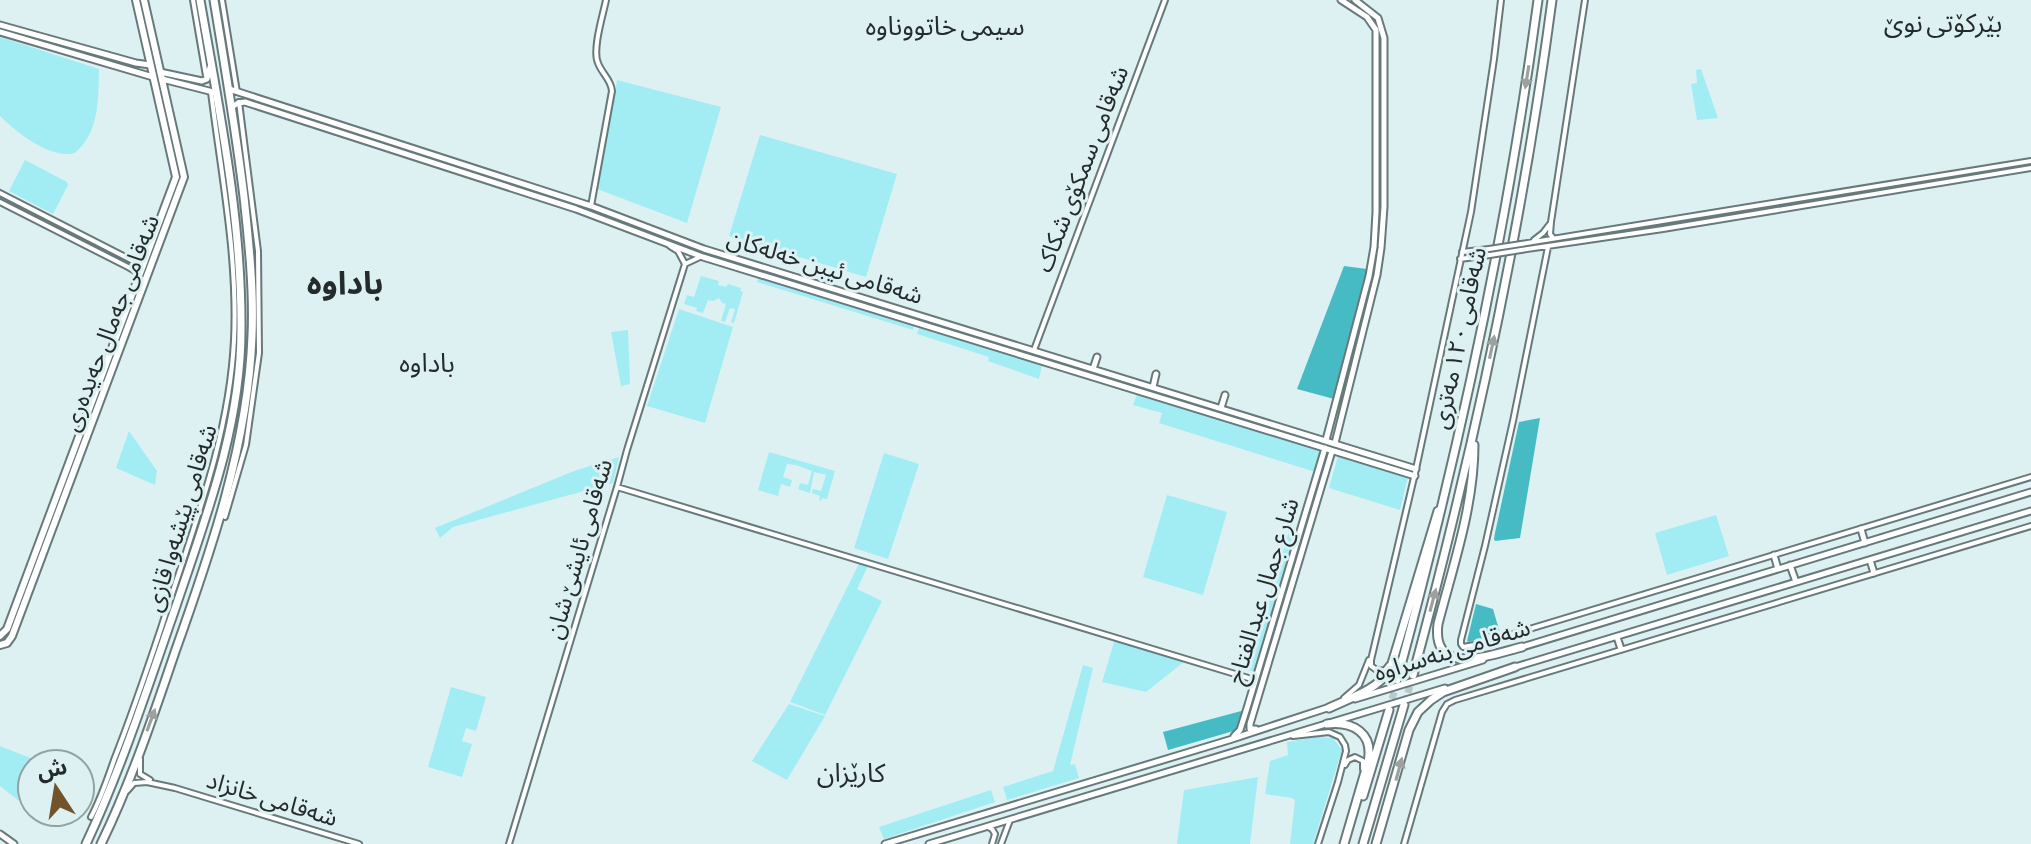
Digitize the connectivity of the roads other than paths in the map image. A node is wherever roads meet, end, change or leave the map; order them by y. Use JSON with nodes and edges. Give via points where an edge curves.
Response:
{"nodes":[{"id":1,"x":136,"y":0,"type":"edge"},
{"id":2,"x":144,"y":0,"type":"edge"},
{"id":3,"x":193,"y":0,"type":"edge"},
{"id":4,"x":200,"y":0,"type":"edge"},
{"id":5,"x":214,"y":0,"type":"edge"},
{"id":6,"x":222,"y":0,"type":"edge"},
{"id":7,"x":606,"y":0,"type":"edge"},
{"id":8,"x":1165,"y":0,"type":"edge"},
{"id":9,"x":1341,"y":0,"type":"edge"},
{"id":10,"x":1355,"y":0,"type":"edge"},
{"id":11,"x":1501,"y":0,"type":"edge"},
{"id":12,"x":1538,"y":0,"type":"edge"},
{"id":13,"x":1552,"y":0,"type":"edge"},
{"id":14,"x":1585,"y":0,"type":"edge"},
{"id":15,"x":0,"y":25,"type":"edge"},
{"id":16,"x":0,"y":32,"type":"edge"},
{"id":17,"x":30,"y":38,"type":"junction"},
{"id":18,"x":211,"y":62,"type":"junction"},
{"id":19,"x":149,"y":65,"type":"junction"},
{"id":20,"x":159,"y":76,"type":"junction"},
{"id":21,"x":207,"y":79,"type":"junction"},
{"id":22,"x":228,"y":88,"type":"junction"},
{"id":23,"x":214,"y":92,"type":"junction"},
{"id":24,"x":237,"y":92,"type":"junction"},
{"id":25,"x":236,"y":105,"type":"junction"},
{"id":26,"x":171,"y":135,"type":"junction"},
{"id":27,"x":438,"y":161,"type":"junction"},
{"id":28,"x":2031,"y":161,"type":"edge"},
{"id":29,"x":2031,"y":168,"type":"edge"},
{"id":30,"x":1896,"y":184,"type":"junction"},
{"id":31,"x":1897,"y":191,"type":"junction"},
{"id":32,"x":0,"y":193,"type":"edge"},
{"id":33,"x":0,"y":202,"type":"edge"},
{"id":34,"x":591,"y":206,"type":"junction"},
{"id":35,"x":1551,"y":222,"type":"junction"},
{"id":36,"x":1662,"y":222,"type":"junction"},
{"id":37,"x":59,"y":223,"type":"junction"},
{"id":38,"x":247,"y":226,"type":"junction"},
{"id":39,"x":55,"y":229,"type":"junction"},
{"id":40,"x":1663,"y":229,"type":"junction"},
{"id":41,"x":653,"y":230,"type":"junction"},
{"id":42,"x":255,"y":236,"type":"junction"},
{"id":43,"x":649,"y":238,"type":"junction"},
{"id":44,"x":1557,"y":239,"type":"junction"},
{"id":45,"x":1530,"y":243,"type":"junction"},
{"id":46,"x":669,"y":245,"type":"junction"},
{"id":47,"x":1521,"y":247,"type":"junction"},
{"id":48,"x":1548,"y":247,"type":"junction"},
{"id":49,"x":1536,"y":248,"type":"junction"},
{"id":50,"x":1462,"y":252,"type":"junction"},
{"id":51,"x":1490,"y":252,"type":"junction"},
{"id":52,"x":718,"y":253,"type":"junction"},
{"id":53,"x":703,"y":257,"type":"junction"},
{"id":54,"x":1460,"y":259,"type":"junction"},
{"id":55,"x":132,"y":260,"type":"junction"},
{"id":56,"x":716,"y":260,"type":"junction"},
{"id":57,"x":685,"y":264,"type":"junction"},
{"id":58,"x":1543,"y":265,"type":"junction"},
{"id":59,"x":143,"y":266,"type":"junction"},
{"id":60,"x":128,"y":267,"type":"junction"},
{"id":61,"x":255,"y":277,"type":"junction"},
{"id":62,"x":139,"y":278,"type":"junction"},
{"id":63,"x":969,"y":330,"type":"junction"},
{"id":64,"x":979,"y":333,"type":"junction"},
{"id":65,"x":966,"y":338,"type":"junction"},
{"id":66,"x":976,"y":341,"type":"junction"},
{"id":67,"x":1034,"y":350,"type":"junction"},
{"id":68,"x":1097,"y":357,"type":"dead end"},
{"id":69,"x":235,"y":368,"type":"junction"},
{"id":70,"x":1093,"y":369,"type":"junction"},
{"id":71,"x":1156,"y":374,"type":"dead end"},
{"id":72,"x":1153,"y":387,"type":"junction"},
{"id":73,"x":1180,"y":395,"type":"junction"},
{"id":74,"x":1225,"y":395,"type":"dead end"},
{"id":75,"x":1468,"y":397,"type":"junction"},
{"id":76,"x":1177,"y":403,"type":"junction"},
{"id":77,"x":1221,"y":408,"type":"junction"},
{"id":78,"x":1474,"y":431,"type":"junction"},
{"id":79,"x":1326,"y":441,"type":"junction"},
{"id":80,"x":1335,"y":443,"type":"junction"},
{"id":81,"x":1325,"y":448,"type":"junction"},
{"id":82,"x":1332,"y":451,"type":"junction"},
{"id":83,"x":1416,"y":469,"type":"junction"},
{"id":84,"x":1415,"y":476,"type":"junction"},
{"id":85,"x":2031,"y":477,"type":"edge"},
{"id":86,"x":208,"y":484,"type":"junction"},
{"id":87,"x":617,"y":487,"type":"junction"},
{"id":88,"x":2031,"y":492,"type":"edge"},
{"id":89,"x":62,"y":494,"type":"junction"},
{"id":90,"x":212,"y":497,"type":"junction"},
{"id":91,"x":226,"y":504,"type":"junction"},
{"id":92,"x":2031,"y":511,"type":"edge"},
{"id":93,"x":225,"y":517,"type":"dead end"},
{"id":94,"x":2031,"y":526,"type":"edge"},
{"id":95,"x":1861,"y":529,"type":"junction"},
{"id":96,"x":1865,"y":543,"type":"junction"},
{"id":97,"x":1774,"y":555,"type":"junction"},
{"id":98,"x":1870,"y":560,"type":"junction"},
{"id":99,"x":191,"y":561,"type":"junction"},
{"id":100,"x":205,"y":565,"type":"junction"},
{"id":101,"x":1790,"y":565,"type":"junction"},
{"id":102,"x":1778,"y":569,"type":"junction"},
{"id":103,"x":1874,"y":573,"type":"junction"},
{"id":104,"x":1796,"y":582,"type":"junction"},
{"id":105,"x":1286,"y":592,"type":"junction"},
{"id":106,"x":165,"y":627,"type":"junction"},
{"id":107,"x":1403,"y":627,"type":"junction"},
{"id":108,"x":0,"y":636,"type":"edge"},
{"id":109,"x":1617,"y":637,"type":"junction"},
{"id":110,"x":1375,"y":638,"type":"junction"},
{"id":111,"x":0,"y":645,"type":"edge"},
{"id":112,"x":1522,"y":647,"type":"junction"},
{"id":113,"x":1621,"y":649,"type":"junction"},
{"id":114,"x":1515,"y":667,"type":"junction"},
{"id":115,"x":1413,"y":675,"type":"tunnel mouth"},
{"id":116,"x":1255,"y":680,"type":"junction"},
{"id":117,"x":1397,"y":680,"type":"tunnel mouth"},
{"id":118,"x":1404,"y":705,"type":"tunnel mouth"},
{"id":119,"x":1329,"y":708,"type":"junction"},
{"id":120,"x":1389,"y":710,"type":"tunnel mouth"},
{"id":121,"x":1310,"y":713,"type":"junction"},
{"id":122,"x":1327,"y":724,"type":"junction"},
{"id":123,"x":1241,"y":726,"type":"junction"},
{"id":124,"x":1250,"y":727,"type":"junction"},
{"id":125,"x":1265,"y":728,"type":"junction"},
{"id":126,"x":1286,"y":736,"type":"junction"},
{"id":127,"x":1229,"y":740,"type":"junction"},
{"id":128,"x":124,"y":745,"type":"junction"},
{"id":129,"x":141,"y":747,"type":"junction"},
{"id":130,"x":1185,"y":753,"type":"junction"},
{"id":131,"x":1208,"y":760,"type":"junction"},
{"id":132,"x":1338,"y":782,"type":"junction"},
{"id":133,"x":175,"y":788,"type":"junction"},
{"id":134,"x":1359,"y":795,"type":"junction"},
{"id":135,"x":121,"y":799,"type":"junction"},
{"id":136,"x":96,"y":806,"type":"edge"},
{"id":137,"x":1010,"y":820,"type":"junction"},
{"id":138,"x":985,"y":827,"type":"junction"},
{"id":139,"x":0,"y":834,"type":"edge"},
{"id":140,"x":902,"y":842,"type":"edge"},
{"id":141,"x":14,"y":844,"type":"edge"},
{"id":142,"x":86,"y":844,"type":"edge"},
{"id":143,"x":101,"y":844,"type":"edge"},
{"id":144,"x":359,"y":844,"type":"edge"},
{"id":145,"x":509,"y":844,"type":"edge"},
{"id":146,"x":885,"y":844,"type":"edge"},
{"id":147,"x":929,"y":844,"type":"edge"},
{"id":148,"x":992,"y":844,"type":"edge"},
{"id":149,"x":1001,"y":844,"type":"edge"},
{"id":150,"x":1318,"y":844,"type":"edge"},
{"id":151,"x":1346,"y":844,"type":"edge"},
{"id":152,"x":1363,"y":844,"type":"edge"},
{"id":153,"x":1376,"y":844,"type":"edge"},
{"id":154,"x":1404,"y":844,"type":"edge"}],
"edges":[{"from":1,"to":19,"type":"main road","name":"شەقامی جەمال حەیدەری"},
{"from":2,"to":20,"type":"main road","name":"شەقامی جەمال حەیدەری"},
{"from":3,"to":21,"type":"street"},
{"from":4,"to":18,"type":"highway","name":"شەقامی پێشەوا قازی"},
{"from":5,"to":22,"type":"highway","name":"شەقامی پێشەوا قازی"},
{"from":6,"to":24,"type":"street"},
{"from":7,"to":34,"type":"street","via":[[596,54],[612,91]]},
{"from":8,"to":67,"type":"street","name":"شەقامی سمکۆی شکاک"},
{"from":9,"to":79,"type":"main road","via":[[1367,17],[1376,30],[1376,213],[1369,276]]},
{"from":10,"to":80,"type":"main road","via":[[1377,16],[1383,33],[1384,217],[1377,275]]},
{"from":11,"to":50,"type":"street"},
{"from":12,"to":75,"type":"highway","name":"شەقامی ١٢٠ مەتری","one_way":true,"via":[[1514,160]]},
{"from":78,"to":13,"type":"highway","name":"شەقامی ١٢٠ مەتری","one_way":true,"via":[[1517,222]]},
{"from":14,"to":35,"type":"street"},
{"from":15,"to":17,"type":"main road"},
{"from":16,"to":17,"type":"main road"},
{"from":17,"to":19,"type":"main road"},
{"from":17,"to":20,"type":"main road"},
{"from":18,"to":21,"type":"main road"},
{"from":18,"to":23,"type":"highway","name":"شەقامی پێشەوا قازی"},
{"from":19,"to":20,"type":"main road","name":"شەقامی جەمال حەیدەری"},
{"from":20,"to":21,"type":"main road"},
{"from":20,"to":23,"type":"main road"},
{"from":20,"to":26,"type":"main road","name":"شەقامی جەمال حەیدەری"},
{"from":22,"to":24,"type":"main road","name":"شەقامی ئیبن خەلەکان"},
{"from":22,"to":25,"type":"highway","name":"شەقامی پێشەوا قازی"},
{"from":23,"to":69,"type":"highway","name":"شەقامی پێشەوا قازی","via":[[228,161],[241,332]]},
{"from":24,"to":27,"type":"main road","name":"شەقامی ئیبن خەلەکان"},
{"from":25,"to":27,"type":"main road","name":"شەقامی ئیبن خەلەکان","via":[[245,102]]},
{"from":25,"to":38,"type":"highway","name":"شەقامی پێشەوا قازی"},
{"from":25,"to":42,"type":"street"},
{"from":26,"to":59,"type":"main road","name":"شەقامی جەمال حەیدەری","via":[[176,177]]},
{"from":26,"to":89,"type":"main road","name":"شەقامی جەمال حەیدەری","via":[[182,184]]},
{"from":27,"to":34,"type":"main road","name":"شەقامی ئیبن خەلەکان"},
{"from":27,"to":43,"type":"main road","name":"شەقامی ئیبن خەلەکان"},
{"from":28,"to":30,"type":"street"},
{"from":29,"to":31,"type":"street"},
{"from":30,"to":31,"type":"street"},
{"from":30,"to":36,"type":"street"},
{"from":31,"to":40,"type":"street"},
{"from":32,"to":37,"type":"street"},
{"from":33,"to":39,"type":"street"},
{"from":34,"to":41,"type":"main road","name":"شەقامی ئیبن خەلەکان"},
{"from":35,"to":44,"type":"street","via":[[1550,234]]},
{"from":35,"to":45,"type":"street"},
{"from":36,"to":40,"type":"street"},
{"from":36,"to":44,"type":"street"},
{"from":37,"to":39,"type":"street"},
{"from":37,"to":55,"type":"street"},
{"from":38,"to":42,"type":"highway"},
{"from":38,"to":61,"type":"highway","name":"شەقامی پێشەوا قازی"},
{"from":39,"to":60,"type":"street"},
{"from":40,"to":48,"type":"street"},
{"from":41,"to":43,"type":"main road"},
{"from":41,"to":52,"type":"main road","name":"شەقامی ئیبن خەلەکان"},
{"from":42,"to":61,"type":"street"},
{"from":43,"to":46,"type":"main road","name":"شەقامی ئیبن خەلەکان"},
{"from":44,"to":45,"type":"street"},
{"from":45,"to":47,"type":"street"},
{"from":46,"to":53,"type":"main road","name":"شەقامی ئیبن خەلەکان"},
{"from":46,"to":57,"type":"street"},
{"from":47,"to":49,"type":"street"},
{"from":47,"to":51,"type":"street","bridge":true},
{"from":48,"to":49,"type":"street"},
{"from":48,"to":58,"type":"street"},
{"from":49,"to":58,"type":"street"},
{"from":50,"to":51,"type":"street"},
{"from":50,"to":54,"type":"street"},
{"from":51,"to":54,"type":"street"},
{"from":52,"to":56,"type":"main road"},
{"from":52,"to":63,"type":"main road","name":"شەقامی ئیبن خەلەکان"},
{"from":53,"to":56,"type":"main road","name":"شەقامی ئیبن خەلەکان"},
{"from":53,"to":57,"type":"street"},
{"from":54,"to":83,"type":"street"},
{"from":55,"to":59,"type":"street"},
{"from":55,"to":60,"type":"street"},
{"from":56,"to":65,"type":"main road","name":"شەقامی ئیبن خەلەکان"},
{"from":57,"to":87,"type":"street","name":"شەقامی ئایشێ شان"},
{"from":58,"to":97,"type":"street","via":[[1461,646]]},
{"from":59,"to":62,"type":"main road","name":"شەقامی جەمال حەیدەری"},
{"from":60,"to":62,"type":"street"},
{"from":61,"to":91,"type":"highway","name":"شەقامی پێشەوا قازی","via":[[254,370]]},
{"from":62,"to":89,"type":"main road","name":"شەقامی جەمال حەیدەری"},
{"from":63,"to":64,"type":"main road","name":"شەقامی ئیبن خەلەکان"},
{"from":63,"to":65,"type":"main road"},
{"from":64,"to":66,"type":"main road"},
{"from":64,"to":67,"type":"main road","name":"شەقامی ئیبن خەلەکان"},
{"from":65,"to":66,"type":"main road","name":"شەقامی ئیبن خەلەکان"},
{"from":66,"to":76,"type":"main road","name":"شەقامی ئیبن خەلەکان"},
{"from":67,"to":70,"type":"main road","name":"شەقامی ئیبن خەلەکان"},
{"from":68,"to":70,"type":"main road"},
{"from":69,"to":86,"type":"street"},
{"from":69,"to":90,"type":"highway","name":"شەقامی پێشەوا قازی","via":[[232,414]]},
{"from":70,"to":72,"type":"main road","name":"شەقامی ئیبن خەلەکان"},
{"from":71,"to":72,"type":"main road"},
{"from":72,"to":73,"type":"main road","name":"شەقامی ئیبن خەلەکان"},
{"from":73,"to":76,"type":"main road"},
{"from":73,"to":77,"type":"main road","name":"شەقامی ئیبن خەلەکان"},
{"from":74,"to":77,"type":"main road"},
{"from":75,"to":107,"type":"highway"},
{"from":75,"to":117,"type":"highway","name":"شەقامی ١٢٠ مەتری"},
{"from":76,"to":81,"type":"main road","name":"شەقامی ئیبن خەلەکان"},
{"from":77,"to":79,"type":"main road","name":"شەقامی ئیبن خەلەکان"},
{"from":78,"to":112,"type":"highway","via":[[1470,494],[1437,637],[1445,652],[1458,660]]},
{"from":115,"to":78,"type":"highway","name":"شەقامی ١٢٠ مەتری","one_way":true},
{"from":79,"to":80,"type":"main road","name":"شەقامی ئیبن خەلەکان"},
{"from":80,"to":83,"type":"main road","name":"شەقامی ئیبن خەلەکان"},
{"from":81,"to":82,"type":"main road","name":"شەقامی ئیبن خەلەکان"},
{"from":81,"to":105,"type":"main road","name":"شارع جمال عبدالفتاح"},
{"from":82,"to":84,"type":"main road","name":"شەقامی ئیبن خەلەکان"},
{"from":82,"to":105,"type":"main road","name":"شارع جمال عبدالفتاح"},
{"from":83,"to":84,"type":"street"},
{"from":84,"to":110,"type":"street"},
{"from":85,"to":95,"type":"street"},
{"from":86,"to":90,"type":"highway"},
{"from":86,"to":106,"type":"street"},
{"from":87,"to":116,"type":"street"},
{"from":87,"to":145,"type":"street","name":"شەقامی ئایشێ شان"},
{"from":88,"to":96,"type":"main road","name":"شەقامی بنەسراوە"},
{"from":89,"to":108,"type":"main road","name":"شەقامی جەمال حەیدەری"},
{"from":89,"to":111,"type":"main road","name":"شەقامی جەمال حەیدەری","via":[[12,636]]},
{"from":90,"to":99,"type":"highway","name":"شەقامی پێشەوا قازی"},
{"from":91,"to":93,"type":"street"},
{"from":91,"to":100,"type":"highway","name":"شەقامی پێشەوا قازی"},
{"from":92,"to":98,"type":"main road","name":"شەقامی بنەسراوە"},
{"from":94,"to":103,"type":"street"},
{"from":95,"to":96,"type":"main road"},
{"from":95,"to":97,"type":"street"},
{"from":96,"to":101,"type":"main road","name":"شەقامی بنەسراوە"},
{"from":97,"to":102,"type":"main road"},
{"from":98,"to":103,"type":"main road"},
{"from":98,"to":104,"type":"main road","name":"شەقامی بنەسراوە"},
{"from":99,"to":100,"type":"highway"},
{"from":99,"to":106,"type":"highway","name":"شەقامی پێشەوا قازی"},
{"from":129,"to":100,"type":"highway","name":"شەقامی پێشەوا قازی","one_way":true},
{"from":101,"to":102,"type":"main road","name":"شەقامی بنەسراوە"},
{"from":101,"to":104,"type":"main road"},
{"from":102,"to":112,"type":"main road","name":"شەقامی بنەسراوە"},
{"from":103,"to":113,"type":"street"},
{"from":104,"to":109,"type":"main road","name":"شەقامی بنەسراوە"},
{"from":105,"to":116,"type":"main road","name":"شارع جمال عبدالفتاح"},
{"from":105,"to":124,"type":"main road","name":"شارع جمال عبدالفتاح"},
{"from":106,"to":128,"type":"highway","name":"شەقامی پێشەوا قازی"},
{"from":107,"to":110,"type":"street","via":[[1383,671],[1371,663]]},
{"from":107,"to":119,"type":"highway","via":[[1385,676]]},
{"from":109,"to":113,"type":"main road"},
{"from":109,"to":114,"type":"main road","name":"شەقامی بنەسراوە"},
{"from":110,"to":121,"type":"street","via":[[1356,690]]},
{"from":112,"to":119,"type":"main road","name":"شەقامی بنەسراوە"},
{"from":113,"to":154,"type":"street","via":[[1447,704]]},
{"from":114,"to":122,"type":"main road","name":"شەقامی بنەسراوە"},
{"from":153,"to":114,"type":"highway","one_way":true,"via":[[1411,726],[1422,708],[1443,692]]},
{"from":116,"to":123,"type":"main road","name":"شارع جمال عبدالفتاح"},
{"from":118,"to":152,"type":"highway"},
{"from":119,"to":121,"type":"main road","name":"شەقامی بنەسراوە"},
{"from":120,"to":151,"type":"highway"},
{"from":121,"to":125,"type":"main road","name":"شەقامی بنەسراوە"},
{"from":122,"to":126,"type":"main road","name":"شەقامی بنەسراوە"},
{"from":122,"to":134,"type":"highway","via":[[1354,727],[1367,742]]},
{"from":123,"to":124,"type":"main road"},
{"from":123,"to":127,"type":"main road","name":"شارع جمال عبدالفتاح"},
{"from":124,"to":125,"type":"main road"},
{"from":125,"to":127,"type":"main road","name":"شەقامی بنەسراوە"},
{"from":126,"to":131,"type":"main road","name":"شەقامی بنەسراوە"},
{"from":126,"to":132,"type":"street","via":[[1338,735],[1346,751]]},
{"from":127,"to":130,"type":"main road","name":"شەقامی بنەسراوە"},
{"from":128,"to":136,"type":"street"},
{"from":128,"to":142,"type":"highway","name":"شەقامی پێشەوا قازی"},
{"from":129,"to":133,"type":"street","name":"شەقامی خانزاد","via":[[140,774]]},
{"from":129,"to":135,"type":"highway","name":"شەقامی پێشەوا قازی"},
{"from":130,"to":131,"type":"main road","via":[[1209,749]]},
{"from":130,"to":140,"type":"main road","name":"شەقامی بنەسراوە"},
{"from":131,"to":137,"type":"main road","name":"شەقامی بنەسراوە"},
{"from":132,"to":134,"type":"street","via":[[1348,760],[1361,759]]},
{"from":132,"to":150,"type":"street"},
{"from":133,"to":135,"type":"street","name":"شەقامی خانزاد","via":[[139,781]]},
{"from":133,"to":144,"type":"street","name":"شەقامی خانزاد"},
{"from":134,"to":151,"type":"highway"},
{"from":135,"to":143,"type":"highway","name":"شەقامی پێشەوا قازی"},
{"from":137,"to":138,"type":"main road","name":"شەقامی بنەسراوە"},
{"from":137,"to":149,"type":"street"},
{"from":138,"to":147,"type":"main road","name":"شەقامی بنەسراوە"},
{"from":138,"to":148,"type":"street","via":[[994,831]]},
{"from":139,"to":141,"type":"main road"},
{"from":140,"to":146,"type":"main road","name":"شەقامی بنەسراوە"}]}
